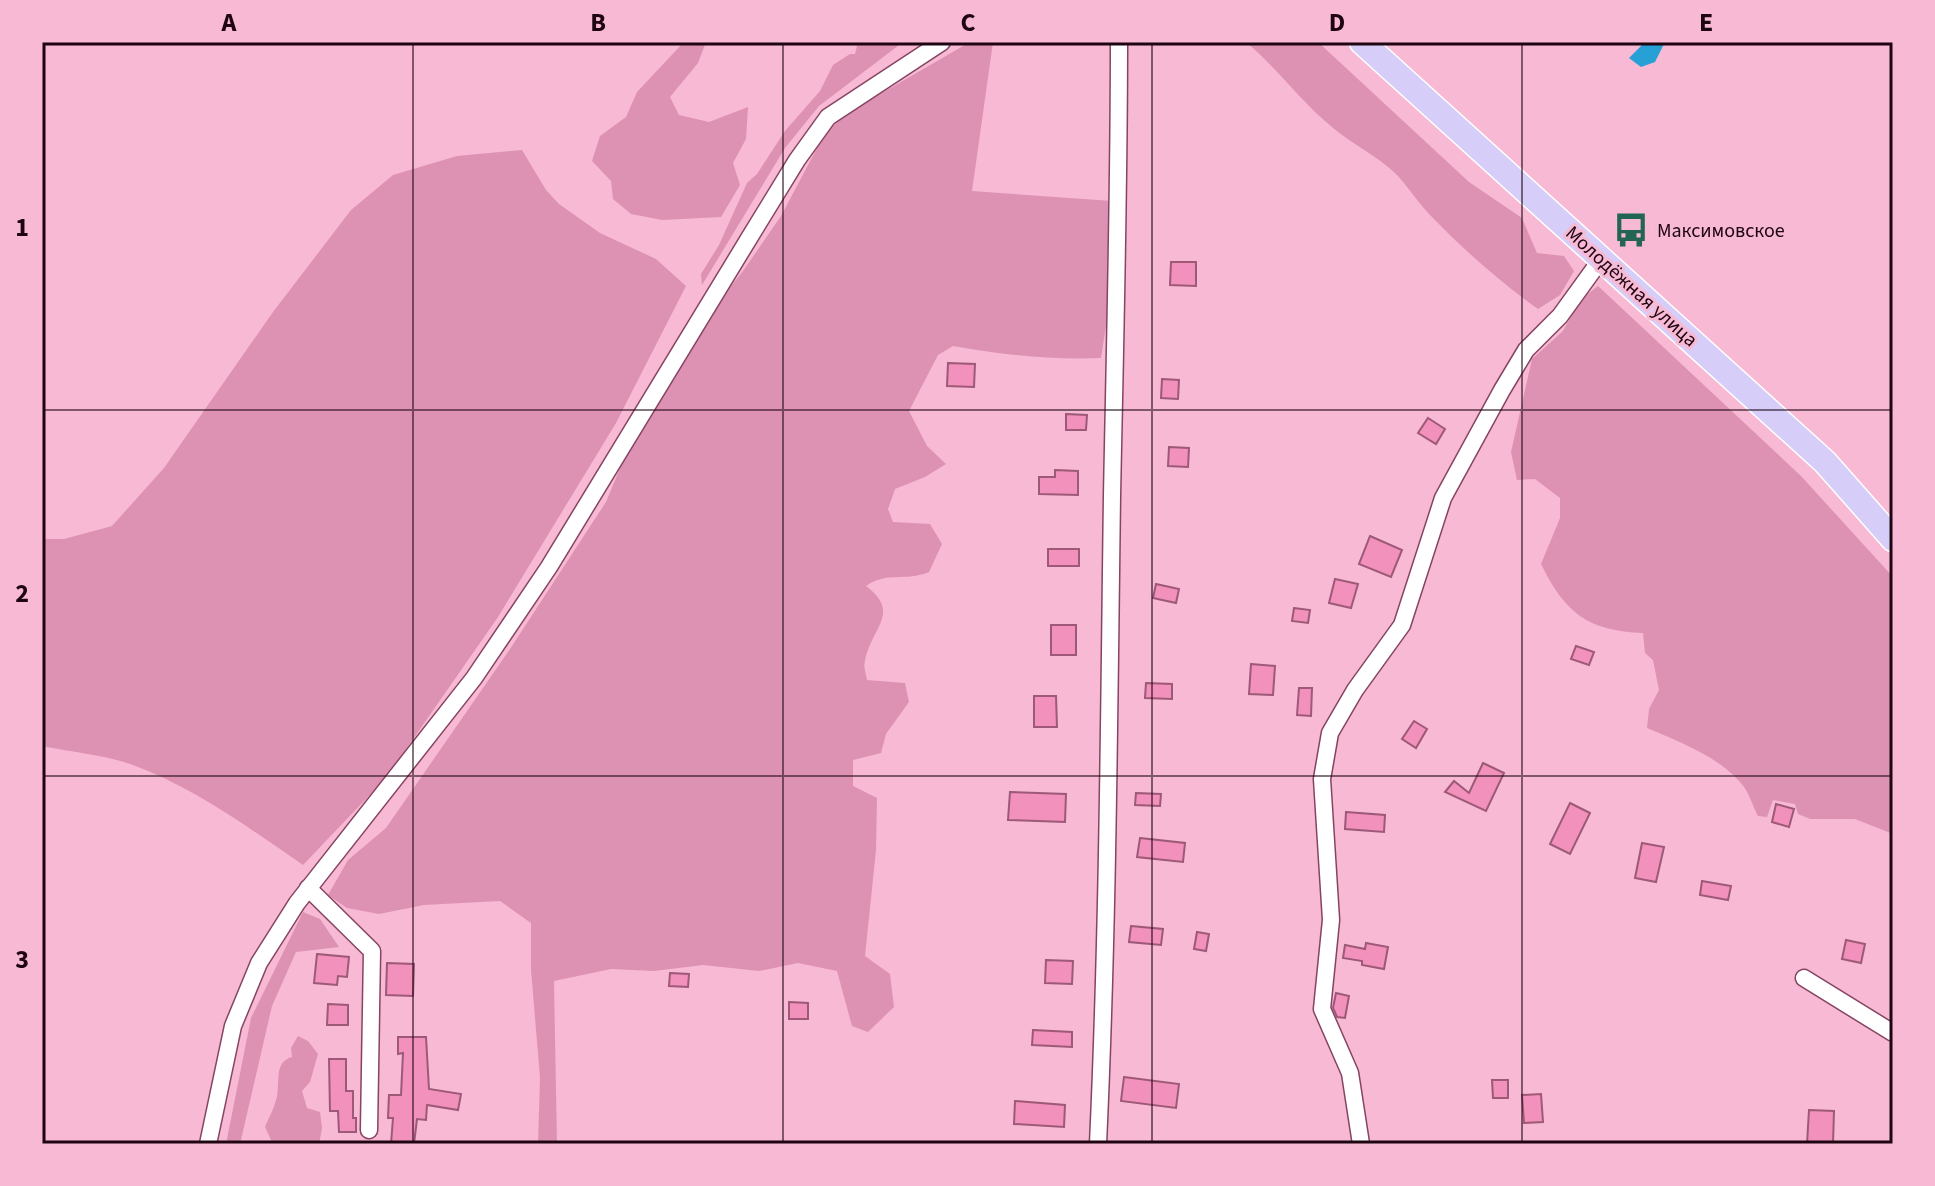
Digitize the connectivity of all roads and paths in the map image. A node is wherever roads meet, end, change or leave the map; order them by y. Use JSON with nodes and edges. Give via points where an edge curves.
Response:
{"nodes":[{"id":1,"x":942,"y":42,"type":"edge"},
{"id":2,"x":1119,"y":42,"type":"edge"},
{"id":3,"x":1362,"y":42,"type":"edge"},
{"id":4,"x":1602,"y":258,"type":"junction"},
{"id":5,"x":1893,"y":539,"type":"edge"},
{"id":6,"x":308,"y":888,"type":"junction"},
{"id":7,"x":1804,"y":978,"type":"dead end"},
{"id":8,"x":1893,"y":1033,"type":"edge"},
{"id":9,"x":369,"y":1130,"type":"dead end"},
{"id":10,"x":208,"y":1144,"type":"edge"},
{"id":11,"x":1098,"y":1144,"type":"edge"},
{"id":12,"x":1361,"y":1144,"type":"edge"}],
"edges":[{"from":1,"to":6,"type":"street","via":[[828,117],[474,678]]},
{"from":2,"to":11,"type":"street","via":[[1106,976]]},
{"from":3,"to":4,"type":"main road","name":"Молодёжная улица"},
{"from":4,"to":5,"type":"main road","name":"Молодёжная улица","via":[[1825,462]]},
{"from":4,"to":12,"type":"street","via":[[1560,316],[1526,350],[1502,390],[1443,498],[1402,625],[1330,733],[1322,779],[1331,920],[1322,1009],[1350,1073]]},
{"from":6,"to":9,"type":"street","via":[[372,951]]},
{"from":6,"to":10,"type":"street","via":[[259,963],[233,1026]]},
{"from":7,"to":8,"type":"street"}]}
